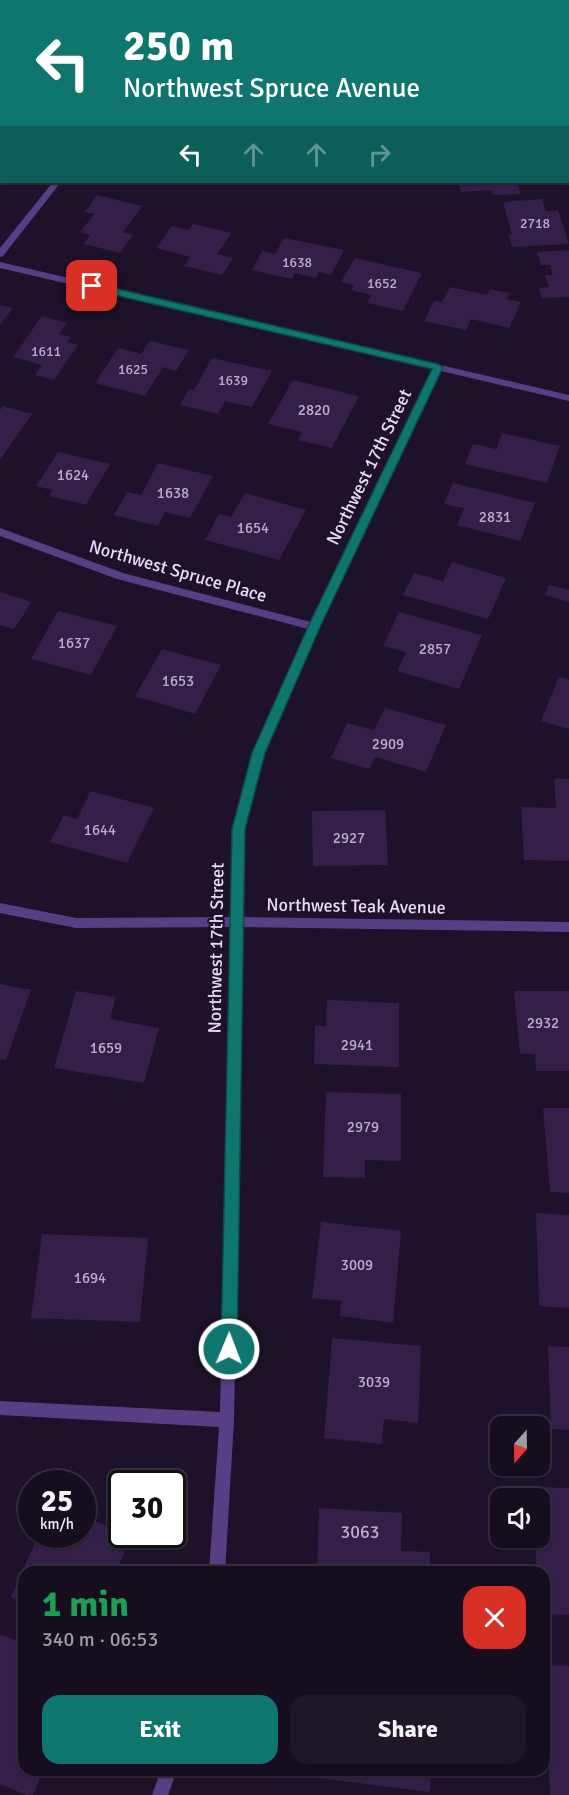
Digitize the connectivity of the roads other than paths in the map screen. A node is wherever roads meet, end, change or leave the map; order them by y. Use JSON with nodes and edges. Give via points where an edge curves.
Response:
{"nodes":[{"id":1,"x":56,"y":183,"type":"edge"},
{"id":2,"x":0,"y":254,"type":"edge"},
{"id":3,"x":0,"y":265,"type":"edge"},
{"id":4,"x":438,"y":367,"type":"junction"},
{"id":5,"x":569,"y":398,"type":"edge"},
{"id":6,"x":0,"y":532,"type":"edge"},
{"id":7,"x":314,"y":627,"type":"junction"},
{"id":8,"x":0,"y":908,"type":"edge"},
{"id":9,"x":236,"y":922,"type":"junction"},
{"id":10,"x":569,"y":927,"type":"edge"},
{"id":11,"x":0,"y":1408,"type":"edge"},
{"id":12,"x":227,"y":1420,"type":"junction"},
{"id":13,"x":217,"y":1566,"type":"edge"},
{"id":14,"x":167,"y":1776,"type":"edge"},
{"id":15,"x":160,"y":1795,"type":"edge"}],
"edges":[{"from":1,"to":2,"type":"street"},
{"from":3,"to":4,"type":"street"},
{"from":4,"to":5,"type":"street"},
{"from":4,"to":7,"type":"street","name":"Northwest 17th Street"},
{"from":6,"to":7,"type":"street","name":"Northwest Spruce Place","via":[[121,576]]},
{"from":7,"to":9,"type":"street","name":"Northwest 17th Street","via":[[259,753],[247,796],[239,829]]},
{"from":8,"to":9,"type":"street","name":"Northwest Teak Avenue","via":[[76,923]]},
{"from":9,"to":10,"type":"street","name":"Northwest Teak Avenue"},
{"from":9,"to":12,"type":"street","name":"Northwest 17th Street"},
{"from":11,"to":12,"type":"street"},
{"from":12,"to":13,"type":"street","name":"Northwest 17th Street"},
{"from":14,"to":15,"type":"street"}]}
